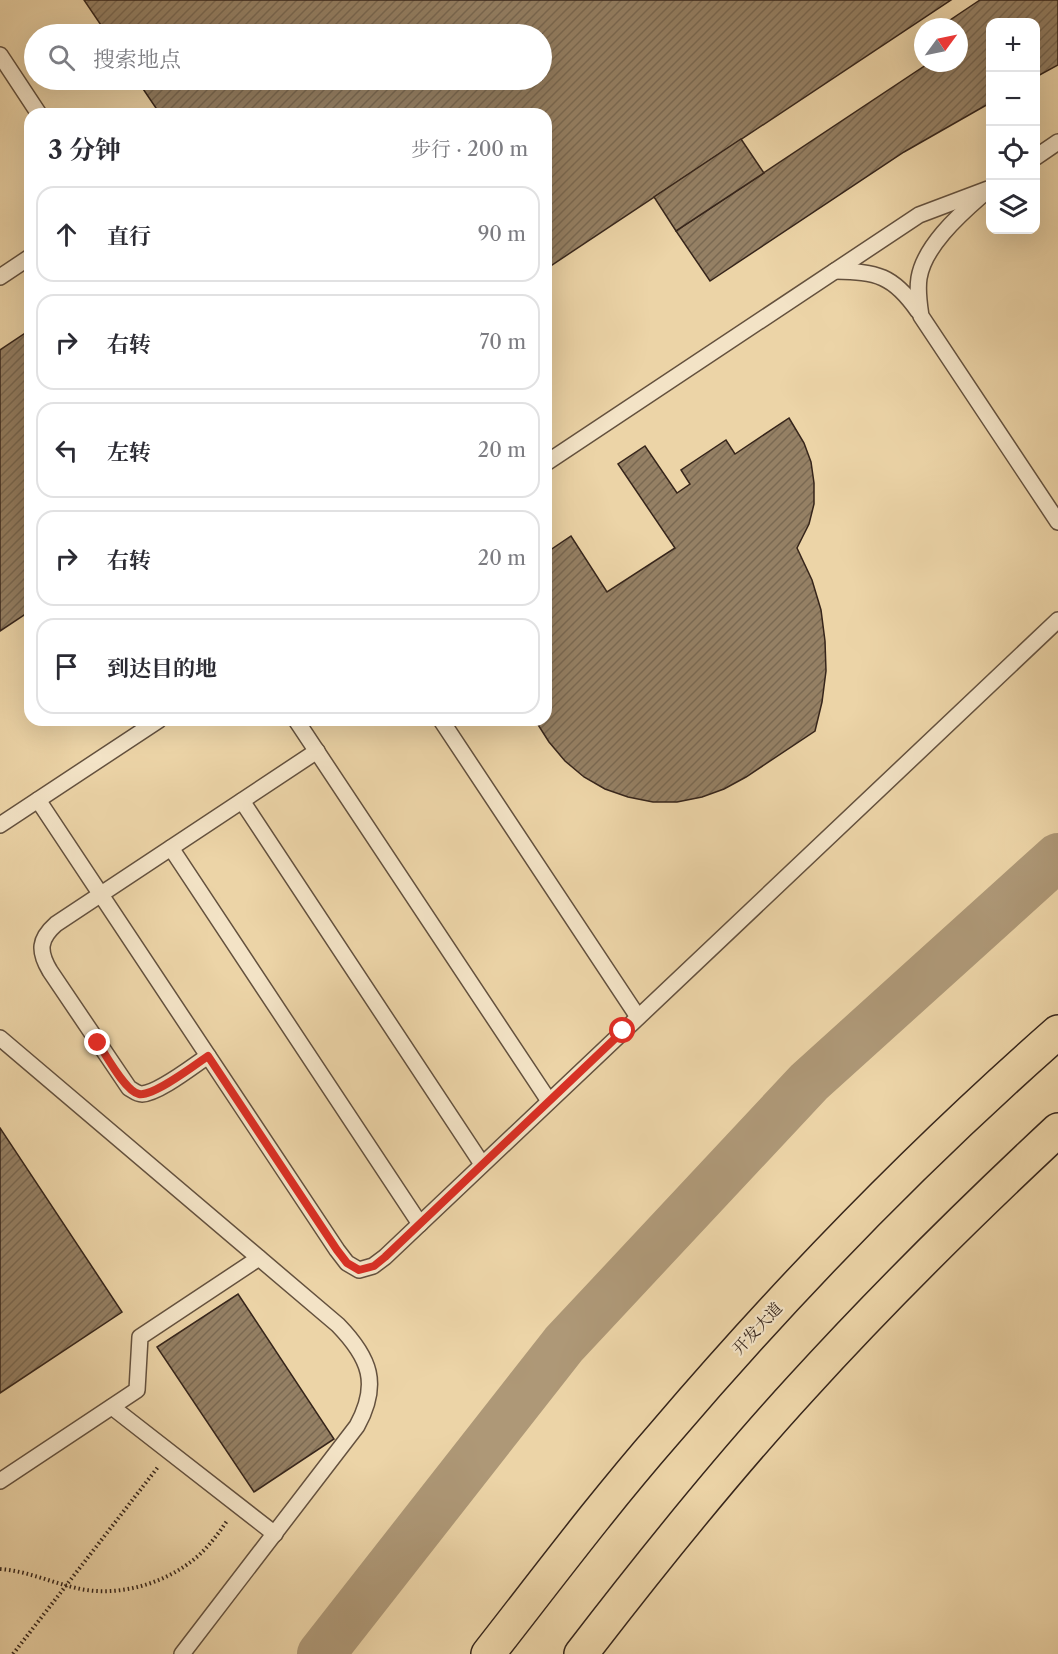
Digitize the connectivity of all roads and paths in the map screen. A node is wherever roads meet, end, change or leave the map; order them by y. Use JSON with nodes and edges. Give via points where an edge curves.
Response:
{"nodes":[{"id":1,"x":0,"y":55,"type":"edge"},
{"id":2,"x":35,"y":108,"type":"edge"},
{"id":3,"x":1058,"y":142,"type":"edge"},
{"id":4,"x":1040,"y":154,"type":"edge"},
{"id":5,"x":986,"y":189,"type":"edge"},
{"id":6,"x":986,"y":191,"type":"edge"},
{"id":7,"x":24,"y":261,"type":"edge"},
{"id":8,"x":835,"y":271,"type":"junction"},
{"id":9,"x":0,"y":277,"type":"edge"},
{"id":10,"x":921,"y":316,"type":"junction"},
{"id":11,"x":552,"y":459,"type":"edge"},
{"id":12,"x":1058,"y":522,"type":"edge"},
{"id":13,"x":1058,"y":620,"type":"edge"},
{"id":14,"x":150,"y":726,"type":"edge"},
{"id":15,"x":300,"y":726,"type":"edge"},
{"id":16,"x":445,"y":726,"type":"edge"},
{"id":17,"x":317,"y":751,"type":"junction"},
{"id":18,"x":38,"y":800,"type":"junction"},
{"id":19,"x":242,"y":801,"type":"junction"},
{"id":20,"x":0,"y":825,"type":"edge"},
{"id":21,"x":171,"y":848,"type":"junction"},
{"id":22,"x":100,"y":895,"type":"junction"},
{"id":23,"x":638,"y":1017,"type":"junction"},
{"id":24,"x":1058,"y":1032,"type":"edge"},
{"id":25,"x":0,"y":1038,"type":"edge"},
{"id":26,"x":208,"y":1056,"type":"junction"},
{"id":27,"x":549,"y":1101,"type":"junction"},
{"id":28,"x":1058,"y":1130,"type":"edge"},
{"id":29,"x":482,"y":1164,"type":"junction"},
{"id":30,"x":420,"y":1224,"type":"junction"},
{"id":31,"x":259,"y":1258,"type":"junction"},
{"id":32,"x":112,"y":1407,"type":"junction"},
{"id":33,"x":170,"y":1452,"type":"junction"},
{"id":34,"x":0,"y":1481,"type":"edge"},
{"id":35,"x":237,"y":1505,"type":"junction"},
{"id":36,"x":275,"y":1534,"type":"junction"},
{"id":37,"x":0,"y":1569,"type":"edge"},
{"id":38,"x":66,"y":1586,"type":"junction"},
{"id":39,"x":13,"y":1654,"type":"edge"},
{"id":40,"x":182,"y":1654,"type":"edge"},
{"id":41,"x":488,"y":1654,"type":"edge"},
{"id":42,"x":580,"y":1654,"type":"edge"}],
"edges":[{"from":1,"to":2,"type":"lane"},
{"from":3,"to":4,"type":"lane"},
{"from":5,"to":8,"type":"lane","via":[[920,215]]},
{"from":6,"to":10,"type":"lane","via":[[960,214],[926,258],[919,277]]},
{"from":7,"to":9,"type":"lane"},
{"from":8,"to":10,"type":"lane","via":[[886,278],[909,297]]},
{"from":8,"to":11,"type":"lane"},
{"from":10,"to":12,"type":"lane"},
{"from":13,"to":23,"type":"lane"},
{"from":14,"to":18,"type":"lane"},
{"from":15,"to":17,"type":"lane"},
{"from":16,"to":23,"type":"lane"},
{"from":17,"to":19,"type":"lane"},
{"from":17,"to":27,"type":"lane"},
{"from":18,"to":20,"type":"lane"},
{"from":18,"to":22,"type":"lane"},
{"from":19,"to":21,"type":"lane"},
{"from":19,"to":29,"type":"lane"},
{"from":21,"to":22,"type":"lane"},
{"from":21,"to":30,"type":"lane"},
{"from":22,"to":26,"type":"lane"},
{"from":22,"to":26,"type":"lane","via":[[47,932],[42,945],[43,959],[122,1079],[139,1094],[150,1093]]},
{"from":23,"to":27,"type":"lane"},
{"from":24,"to":41,"type":"main road","name":"开发大道","via":[[921,1158],[746,1340],[662,1435]]},
{"from":25,"to":31,"type":"lane"},
{"from":26,"to":30,"type":"lane","via":[[347,1263],[359,1270],[374,1266]]},
{"from":27,"to":29,"type":"lane"},
{"from":28,"to":42,"type":"main road","via":[[884,1298],[800,1389],[639,1578]]},
{"from":29,"to":30,"type":"lane"},
{"from":31,"to":32,"type":"lane","via":[[140,1337],[137,1390]]},
{"from":31,"to":36,"type":"lane","via":[[349,1337],[360,1351],[371,1382],[369,1399],[357,1426]]},
{"from":32,"to":33,"type":"lane"},
{"from":32,"to":34,"type":"lane"},
{"from":33,"to":35,"type":"lane"},
{"from":33,"to":38,"type":"path"},
{"from":35,"to":36,"type":"lane"},
{"from":35,"to":38,"type":"path","via":[[214,1539],[176,1572],[129,1589],[104,1591]]},
{"from":36,"to":40,"type":"lane"},
{"from":37,"to":38,"type":"path"},
{"from":38,"to":39,"type":"path"}]}
